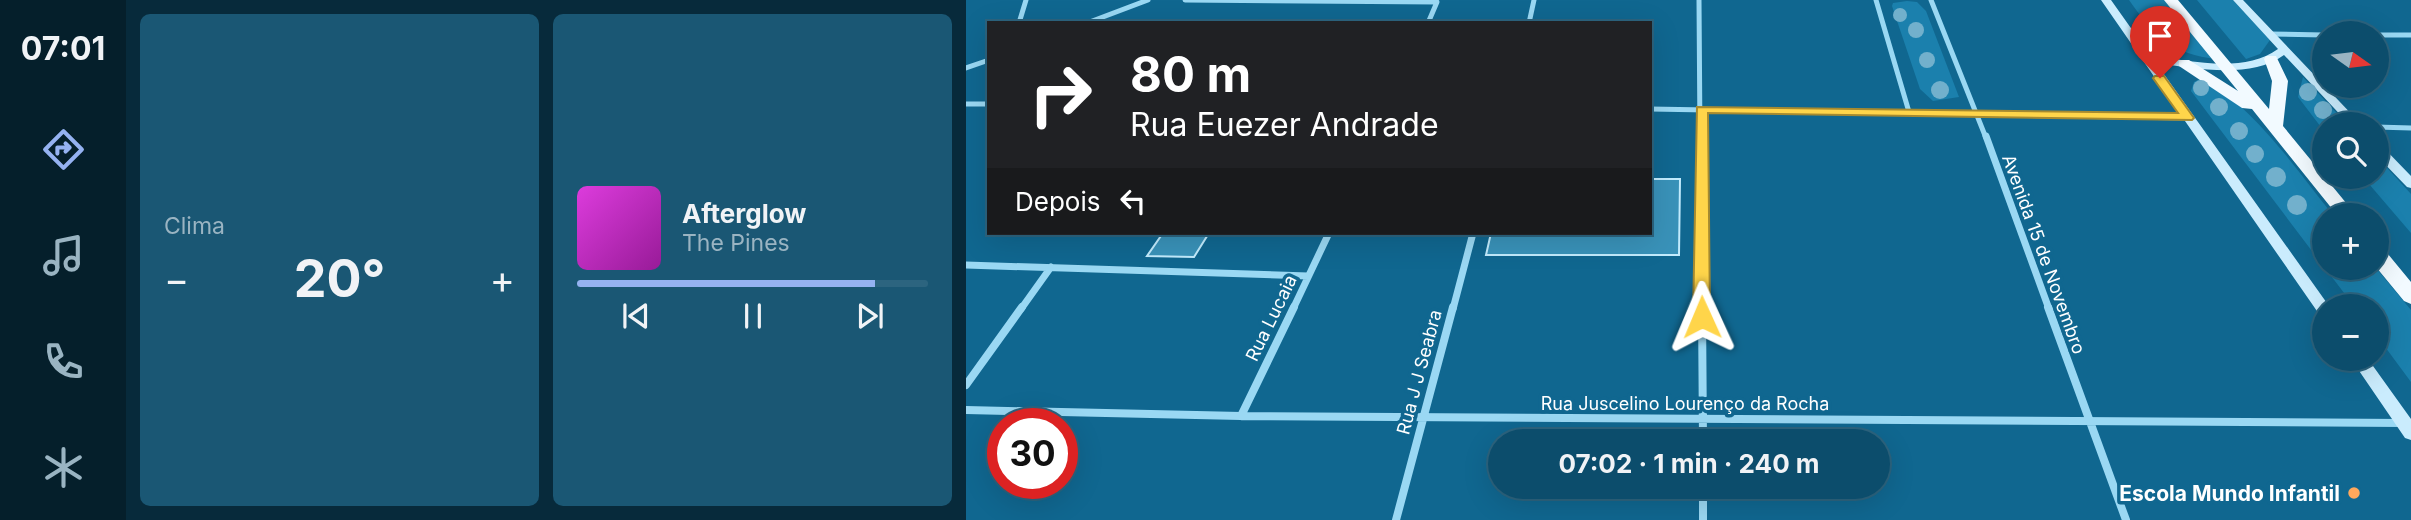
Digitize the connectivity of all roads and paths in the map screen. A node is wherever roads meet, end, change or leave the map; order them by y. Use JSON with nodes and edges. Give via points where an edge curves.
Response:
{"nodes":[{"id":1,"x":1026,"y":0,"type":"edge"},
{"id":2,"x":1148,"y":0,"type":"edge"},
{"id":3,"x":1185,"y":0,"type":"edge"},
{"id":4,"x":1534,"y":0,"type":"edge"},
{"id":5,"x":1699,"y":0,"type":"edge"},
{"id":6,"x":1876,"y":0,"type":"edge"},
{"id":7,"x":1931,"y":0,"type":"edge"},
{"id":8,"x":2106,"y":0,"type":"edge"},
{"id":9,"x":2171,"y":0,"type":"edge"},
{"id":10,"x":2238,"y":0,"type":"edge"},
{"id":11,"x":1019,"y":21,"type":"edge"},
{"id":12,"x":1092,"y":21,"type":"edge"},
{"id":13,"x":1429,"y":21,"type":"edge"},
{"id":14,"x":1529,"y":21,"type":"edge"},
{"id":15,"x":2270,"y":34,"type":"junction"},
{"id":16,"x":2312,"y":35,"type":"edge"},
{"id":17,"x":2389,"y":35,"type":"edge"},
{"id":18,"x":2411,"y":35,"type":"edge"},
{"id":19,"x":2285,"y":49,"type":"junction"},
{"id":20,"x":2146,"y":58,"type":"junction"},
{"id":21,"x":2271,"y":59,"type":"junction"},
{"id":22,"x":987,"y":61,"type":"edge"},
{"id":23,"x":2185,"y":63,"type":"junction"},
{"id":24,"x":2226,"y":66,"type":"junction"},
{"id":25,"x":966,"y":68,"type":"edge"},
{"id":26,"x":966,"y":104,"type":"edge"},
{"id":27,"x":987,"y":104,"type":"edge"},
{"id":28,"x":1652,"y":109,"type":"edge"},
{"id":29,"x":1702,"y":109,"type":"junction"},
{"id":30,"x":1909,"y":111,"type":"junction"},
{"id":31,"x":2344,"y":112,"type":"edge"},
{"id":32,"x":1978,"y":115,"type":"junction"},
{"id":33,"x":2188,"y":118,"type":"junction"},
{"id":34,"x":2389,"y":127,"type":"edge"},
{"id":35,"x":2411,"y":128,"type":"edge"},
{"id":36,"x":2275,"y":129,"type":"junction"},
{"id":37,"x":2389,"y":161,"type":"edge"},
{"id":38,"x":2411,"y":184,"type":"edge"},
{"id":39,"x":2337,"y":203,"type":"edge"},
{"id":40,"x":1328,"y":235,"type":"edge"},
{"id":41,"x":1472,"y":235,"type":"edge"},
{"id":42,"x":966,"y":265,"type":"edge"},
{"id":43,"x":1051,"y":267,"type":"junction"},
{"id":44,"x":2389,"y":269,"type":"edge"},
{"id":45,"x":1308,"y":276,"type":"junction"},
{"id":46,"x":2313,"y":294,"type":"edge"},
{"id":47,"x":2411,"y":296,"type":"edge"},
{"id":48,"x":2368,"y":371,"type":"edge"},
{"id":49,"x":966,"y":385,"type":"edge"},
{"id":50,"x":966,"y":410,"type":"edge"},
{"id":51,"x":1241,"y":416,"type":"junction"},
{"id":52,"x":1423,"y":418,"type":"junction"},
{"id":53,"x":1703,"y":419,"type":"junction"},
{"id":54,"x":2088,"y":423,"type":"junction"},
{"id":55,"x":2408,"y":428,"type":"edge"},
{"id":56,"x":1703,"y":429,"type":"edge"},
{"id":57,"x":1703,"y":499,"type":"edge"},
{"id":58,"x":1396,"y":520,"type":"edge"},
{"id":59,"x":1703,"y":520,"type":"edge"},
{"id":60,"x":2126,"y":520,"type":"edge"}],
"edges":[{"from":1,"to":11,"type":"street"},
{"from":2,"to":12,"type":"street"},
{"from":3,"to":13,"type":"street","via":[[1437,2]]},
{"from":4,"to":14,"type":"street"},
{"from":5,"to":29,"type":"street"},
{"from":6,"to":30,"type":"street"},
{"from":7,"to":32,"type":"street","name":"Avenida 15 de Novembro"},
{"from":8,"to":20,"type":"main road"},
{"from":9,"to":24,"type":"highway"},
{"from":10,"to":15,"type":"main road"},
{"from":15,"to":16,"type":"street"},
{"from":15,"to":19,"type":"main road"},
{"from":17,"to":18,"type":"street"},
{"from":19,"to":21,"type":"main road"},
{"from":19,"to":31,"type":"main road"},
{"from":20,"to":23,"type":"main road"},
{"from":20,"to":33,"type":"main road"},
{"from":21,"to":24,"type":"main road"},
{"from":21,"to":36,"type":"highway","via":[[2280,81]]},
{"from":22,"to":25,"type":"street"},
{"from":23,"to":24,"type":"main road"},
{"from":23,"to":36,"type":"highway","via":[[2242,99]]},
{"from":24,"to":36,"type":"highway"},
{"from":26,"to":27,"type":"street"},
{"from":28,"to":29,"type":"street"},
{"from":29,"to":30,"type":"street"},
{"from":29,"to":53,"type":"street"},
{"from":30,"to":32,"type":"street"},
{"from":32,"to":33,"type":"street"},
{"from":32,"to":54,"type":"street","name":"Avenida 15 de Novembro"},
{"from":33,"to":46,"type":"main road"},
{"from":34,"to":35,"type":"street"},
{"from":36,"to":39,"type":"highway"},
{"from":37,"to":38,"type":"main road"},
{"from":40,"to":45,"type":"street","name":"Rua Lucaia"},
{"from":41,"to":52,"type":"street","name":"Rua J J Seabra"},
{"from":42,"to":43,"type":"street"},
{"from":43,"to":45,"type":"street"},
{"from":43,"to":49,"type":"street"},
{"from":44,"to":47,"type":"highway"},
{"from":45,"to":51,"type":"street","name":"Rua Lucaia"},
{"from":48,"to":55,"type":"main road"},
{"from":50,"to":51,"type":"street","name":"Rua Juscelino Lourenço da Rocha"},
{"from":51,"to":52,"type":"street","name":"Rua Juscelino Lourenço da Rocha"},
{"from":52,"to":53,"type":"street","name":"Rua Juscelino Lourenço da Rocha"},
{"from":52,"to":58,"type":"street","name":"Rua J J Seabra"},
{"from":53,"to":54,"type":"street","name":"Rua Juscelino Lourenço da Rocha"},
{"from":53,"to":56,"type":"street"},
{"from":54,"to":55,"type":"street","name":"Rua Juscelino Lourenço da Rocha"},
{"from":54,"to":60,"type":"street","name":"Avenida 15 de Novembro"},
{"from":57,"to":59,"type":"street"}]}
